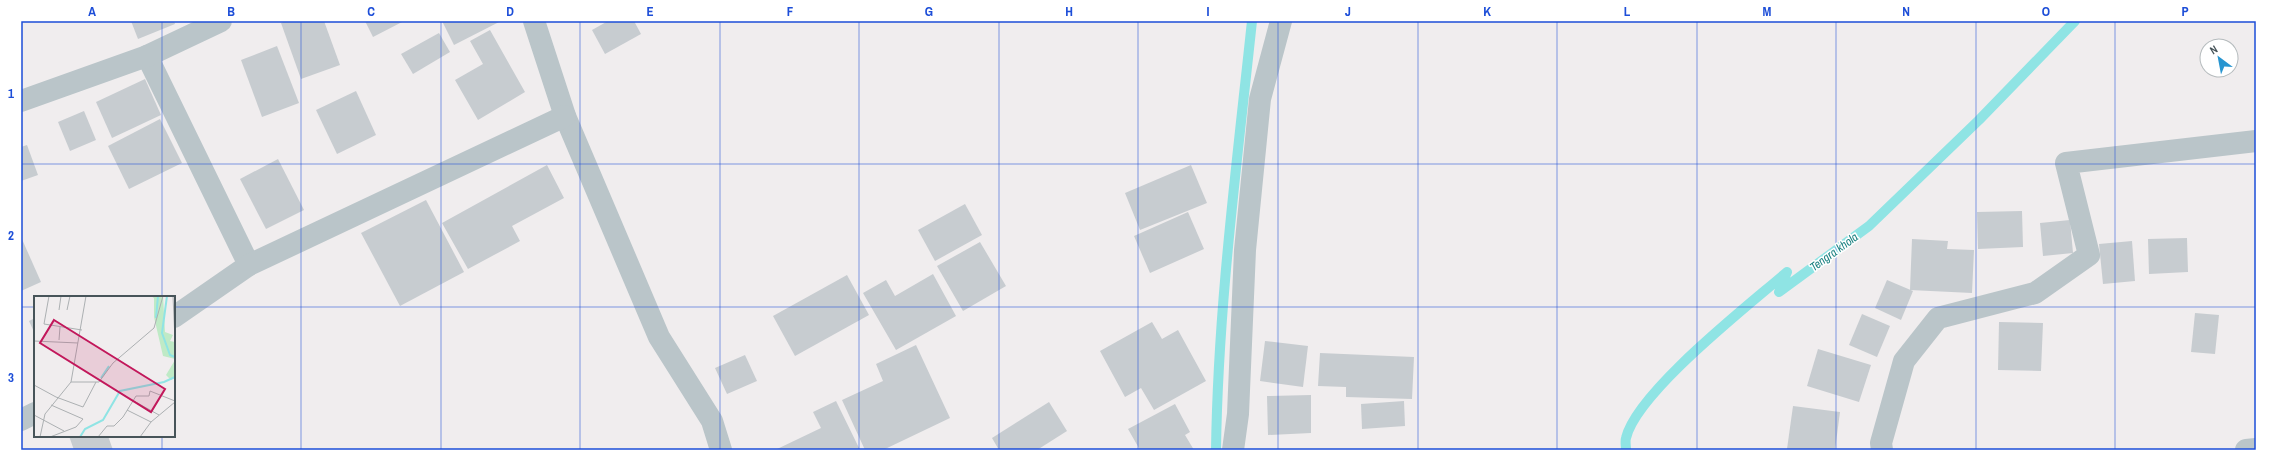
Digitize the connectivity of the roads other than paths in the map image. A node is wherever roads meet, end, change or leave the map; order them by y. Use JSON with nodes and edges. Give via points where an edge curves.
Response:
{"nodes":[{"id":1,"x":221,"y":21,"type":"edge"},
{"id":2,"x":534,"y":21,"type":"edge"},
{"id":3,"x":1281,"y":21,"type":"edge"},
{"id":4,"x":147,"y":56,"type":"junction"},
{"id":5,"x":21,"y":101,"type":"edge"},
{"id":6,"x":565,"y":116,"type":"junction"},
{"id":7,"x":2256,"y":141,"type":"edge"},
{"id":8,"x":249,"y":265,"type":"junction"},
{"id":9,"x":175,"y":316,"type":"edge"},
{"id":10,"x":34,"y":414,"type":"edge"},
{"id":11,"x":21,"y":420,"type":"edge"},
{"id":12,"x":721,"y":450,"type":"edge"},
{"id":13,"x":1233,"y":450,"type":"edge"},
{"id":14,"x":1882,"y":450,"type":"edge"},
{"id":15,"x":2246,"y":450,"type":"edge"},
{"id":16,"x":2256,"y":450,"type":"edge"}],
"edges":[{"from":1,"to":4,"type":"street"},
{"from":2,"to":6,"type":"street"},
{"from":3,"to":13,"type":"street","via":[[1260,98],[1245,250],[1238,414]]},
{"from":4,"to":5,"type":"street"},
{"from":4,"to":8,"type":"street"},
{"from":6,"to":8,"type":"street"},
{"from":6,"to":12,"type":"street","via":[[659,337],[712,421]]},
{"from":7,"to":14,"type":"street","via":[[2066,163],[2089,254],[2035,293],[1938,318],[1904,361],[1881,443]]},
{"from":8,"to":9,"type":"street"},
{"from":10,"to":11,"type":"street"},
{"from":15,"to":16,"type":"street"}]}
